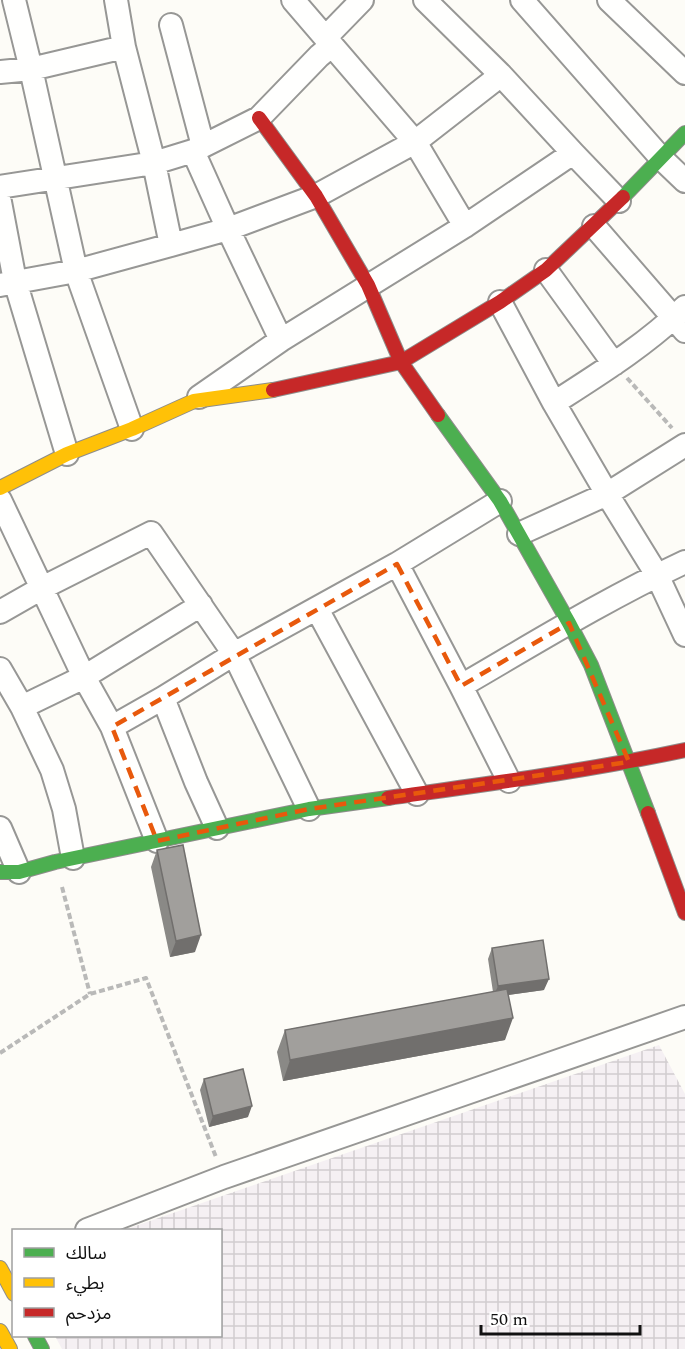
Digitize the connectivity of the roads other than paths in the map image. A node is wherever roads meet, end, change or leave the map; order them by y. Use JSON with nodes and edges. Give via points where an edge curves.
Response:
{"nodes":[{"id":1,"x":14,"y":0,"type":"edge"},
{"id":2,"x":116,"y":0,"type":"edge"},
{"id":3,"x":293,"y":0,"type":"edge"},
{"id":4,"x":362,"y":0,"type":"edge"},
{"id":5,"x":425,"y":0,"type":"edge"},
{"id":6,"x":522,"y":0,"type":"edge"},
{"id":7,"x":609,"y":0,"type":"edge"},
{"id":8,"x":171,"y":25,"type":"dead end"},
{"id":9,"x":329,"y":41,"type":"junction"},
{"id":10,"x":124,"y":47,"type":"junction"},
{"id":11,"x":31,"y":69,"type":"junction"},
{"id":12,"x":0,"y":72,"type":"edge"},
{"id":13,"x":685,"y":73,"type":"edge"},
{"id":14,"x":501,"y":75,"type":"junction"},
{"id":15,"x":259,"y":118,"type":"junction"},
{"id":16,"x":685,"y":133,"type":"edge"},
{"id":17,"x":415,"y":142,"type":"junction"},
{"id":18,"x":198,"y":149,"type":"junction"},
{"id":19,"x":573,"y":153,"type":"junction"},
{"id":20,"x":661,"y":158,"type":"junction"},
{"id":21,"x":154,"y":163,"type":"junction"},
{"id":22,"x":56,"y":178,"type":"junction"},
{"id":23,"x":685,"y":181,"type":"edge"},
{"id":24,"x":0,"y":187,"type":"edge"},
{"id":25,"x":316,"y":196,"type":"junction"},
{"id":26,"x":620,"y":201,"type":"junction"},
{"id":27,"x":0,"y":202,"type":"edge"},
{"id":28,"x":465,"y":226,"type":"junction"},
{"id":29,"x":594,"y":226,"type":"junction"},
{"id":30,"x":228,"y":229,"type":"junction"},
{"id":31,"x":171,"y":245,"type":"junction"},
{"id":32,"x":546,"y":270,"type":"junction"},
{"id":33,"x":76,"y":271,"type":"junction"},
{"id":34,"x":7,"y":283,"type":"edge"},
{"id":35,"x":368,"y":285,"type":"junction"},
{"id":36,"x":500,"y":302,"type":"junction"},
{"id":37,"x":682,"y":318,"type":"edge"},
{"id":38,"x":281,"y":340,"type":"junction"},
{"id":39,"x":401,"y":362,"type":"junction"},
{"id":40,"x":614,"y":364,"type":"junction"},
{"id":41,"x":194,"y":401,"type":"junction"},
{"id":42,"x":554,"y":403,"type":"junction"},
{"id":43,"x":132,"y":429,"type":"junction"},
{"id":44,"x":681,"y":440,"type":"edge"},
{"id":45,"x":67,"y":454,"type":"junction"},
{"id":46,"x":0,"y":488,"type":"edge"},
{"id":47,"x":607,"y":494,"type":"junction"},
{"id":48,"x":0,"y":500,"type":"edge"},
{"id":49,"x":500,"y":501,"type":"junction"},
{"id":50,"x":519,"y":534,"type":"junction"},
{"id":51,"x":685,"y":562,"type":"edge"},
{"id":52,"x":397,"y":564,"type":"junction"},
{"id":53,"x":657,"y":575,"type":"junction"},
{"id":54,"x":42,"y":588,"type":"junction"},
{"id":55,"x":201,"y":605,"type":"junction"},
{"id":56,"x":317,"y":609,"type":"junction"},
{"id":57,"x":0,"y":612,"type":"edge"},
{"id":58,"x":569,"y":623,"type":"junction"},
{"id":59,"x":685,"y":635,"type":"edge"},
{"id":60,"x":234,"y":654,"type":"junction"},
{"id":61,"x":0,"y":669,"type":"edge"},
{"id":62,"x":84,"y":677,"type":"junction"},
{"id":63,"x":461,"y":686,"type":"junction"},
{"id":64,"x":163,"y":698,"type":"junction"},
{"id":65,"x":22,"y":707,"type":"junction"},
{"id":66,"x":112,"y":727,"type":"junction"},
{"id":67,"x":685,"y":750,"type":"edge"},
{"id":68,"x":629,"y":762,"type":"junction"},
{"id":69,"x":509,"y":781,"type":"junction"},
{"id":70,"x":417,"y":794,"type":"junction"},
{"id":71,"x":309,"y":809,"type":"junction"},
{"id":72,"x":0,"y":828,"type":"edge"},
{"id":73,"x":217,"y":828,"type":"junction"},
{"id":74,"x":157,"y":841,"type":"junction"},
{"id":75,"x":64,"y":860,"type":"junction"},
{"id":76,"x":10,"y":872,"type":"edge"},
{"id":77,"x":685,"y":913,"type":"edge"},
{"id":78,"x":685,"y":1017,"type":"edge"},
{"id":79,"x":90,"y":1229,"type":"edge"},
{"id":80,"x":0,"y":1266,"type":"edge"},
{"id":81,"x":12,"y":1290,"type":"edge"},
{"id":82,"x":0,"y":1331,"type":"edge"},
{"id":83,"x":10,"y":1349,"type":"edge"}],
"edges":[{"from":1,"to":11,"type":"street"},
{"from":2,"to":10,"type":"street"},
{"from":3,"to":9,"type":"street"},
{"from":4,"to":9,"type":"street"},
{"from":5,"to":14,"type":"street"},
{"from":6,"to":20,"type":"street"},
{"from":7,"to":13,"type":"street"},
{"from":8,"to":18,"type":"street"},
{"from":9,"to":15,"type":"street"},
{"from":9,"to":17,"type":"street"},
{"from":10,"to":11,"type":"street"},
{"from":10,"to":21,"type":"street"},
{"from":11,"to":12,"type":"street"},
{"from":11,"to":22,"type":"street"},
{"from":14,"to":17,"type":"street"},
{"from":14,"to":19,"type":"street"},
{"from":15,"to":18,"type":"street"},
{"from":15,"to":25,"type":"street"},
{"from":16,"to":20,"type":"street"},
{"from":17,"to":25,"type":"street"},
{"from":17,"to":28,"type":"street"},
{"from":18,"to":21,"type":"street"},
{"from":18,"to":30,"type":"street"},
{"from":19,"to":26,"type":"street"},
{"from":19,"to":28,"type":"street"},
{"from":20,"to":23,"type":"street"},
{"from":20,"to":26,"type":"street"},
{"from":21,"to":22,"type":"street"},
{"from":21,"to":31,"type":"street"},
{"from":22,"to":24,"type":"street"},
{"from":22,"to":33,"type":"street"},
{"from":25,"to":30,"type":"street"},
{"from":25,"to":35,"type":"street"},
{"from":26,"to":29,"type":"street"},
{"from":27,"to":34,"type":"street"},
{"from":28,"to":35,"type":"street"},
{"from":29,"to":32,"type":"street"},
{"from":29,"to":37,"type":"street"},
{"from":30,"to":31,"type":"street"},
{"from":30,"to":38,"type":"street"},
{"from":31,"to":33,"type":"street"},
{"from":32,"to":36,"type":"street"},
{"from":32,"to":40,"type":"street"},
{"from":33,"to":34,"type":"street"},
{"from":33,"to":43,"type":"street"},
{"from":34,"to":45,"type":"street"},
{"from":35,"to":38,"type":"street"},
{"from":35,"to":39,"type":"street"},
{"from":36,"to":39,"type":"street"},
{"from":36,"to":42,"type":"street"},
{"from":37,"to":40,"type":"street"},
{"from":38,"to":41,"type":"street"},
{"from":39,"to":41,"type":"street","via":[[271,390]]},
{"from":39,"to":49,"type":"street"},
{"from":40,"to":42,"type":"street"},
{"from":41,"to":43,"type":"street"},
{"from":42,"to":47,"type":"street"},
{"from":43,"to":45,"type":"street"},
{"from":44,"to":47,"type":"street"},
{"from":45,"to":46,"type":"street"},
{"from":47,"to":50,"type":"street"},
{"from":47,"to":53,"type":"street"},
{"from":48,"to":54,"type":"street"},
{"from":49,"to":50,"type":"street"},
{"from":49,"to":52,"type":"street"},
{"from":50,"to":58,"type":"street"},
{"from":51,"to":53,"type":"street"},
{"from":52,"to":56,"type":"street"},
{"from":52,"to":63,"type":"street"},
{"from":53,"to":58,"type":"street"},
{"from":53,"to":59,"type":"street"},
{"from":54,"to":55,"type":"street","via":[[151,533]]},
{"from":54,"to":57,"type":"street"},
{"from":54,"to":62,"type":"street"},
{"from":55,"to":60,"type":"street"},
{"from":55,"to":62,"type":"street"},
{"from":56,"to":60,"type":"street"},
{"from":56,"to":70,"type":"street"},
{"from":58,"to":63,"type":"street"},
{"from":58,"to":68,"type":"street","via":[[591,666]]},
{"from":60,"to":64,"type":"street"},
{"from":60,"to":71,"type":"street"},
{"from":61,"to":65,"type":"street"},
{"from":62,"to":65,"type":"street"},
{"from":62,"to":66,"type":"street"},
{"from":63,"to":69,"type":"street"},
{"from":64,"to":66,"type":"street"},
{"from":64,"to":73,"type":"street"},
{"from":65,"to":75,"type":"street","via":[[52,770],[64,808]]},
{"from":66,"to":74,"type":"street"},
{"from":67,"to":68,"type":"street"},
{"from":68,"to":69,"type":"street"},
{"from":68,"to":77,"type":"street"},
{"from":69,"to":70,"type":"street"},
{"from":70,"to":71,"type":"street"},
{"from":71,"to":73,"type":"street"},
{"from":72,"to":76,"type":"street"},
{"from":73,"to":74,"type":"street"},
{"from":74,"to":75,"type":"street"},
{"from":75,"to":76,"type":"street"},
{"from":78,"to":79,"type":"street"},
{"from":80,"to":81,"type":"street"},
{"from":82,"to":83,"type":"street"}]}
